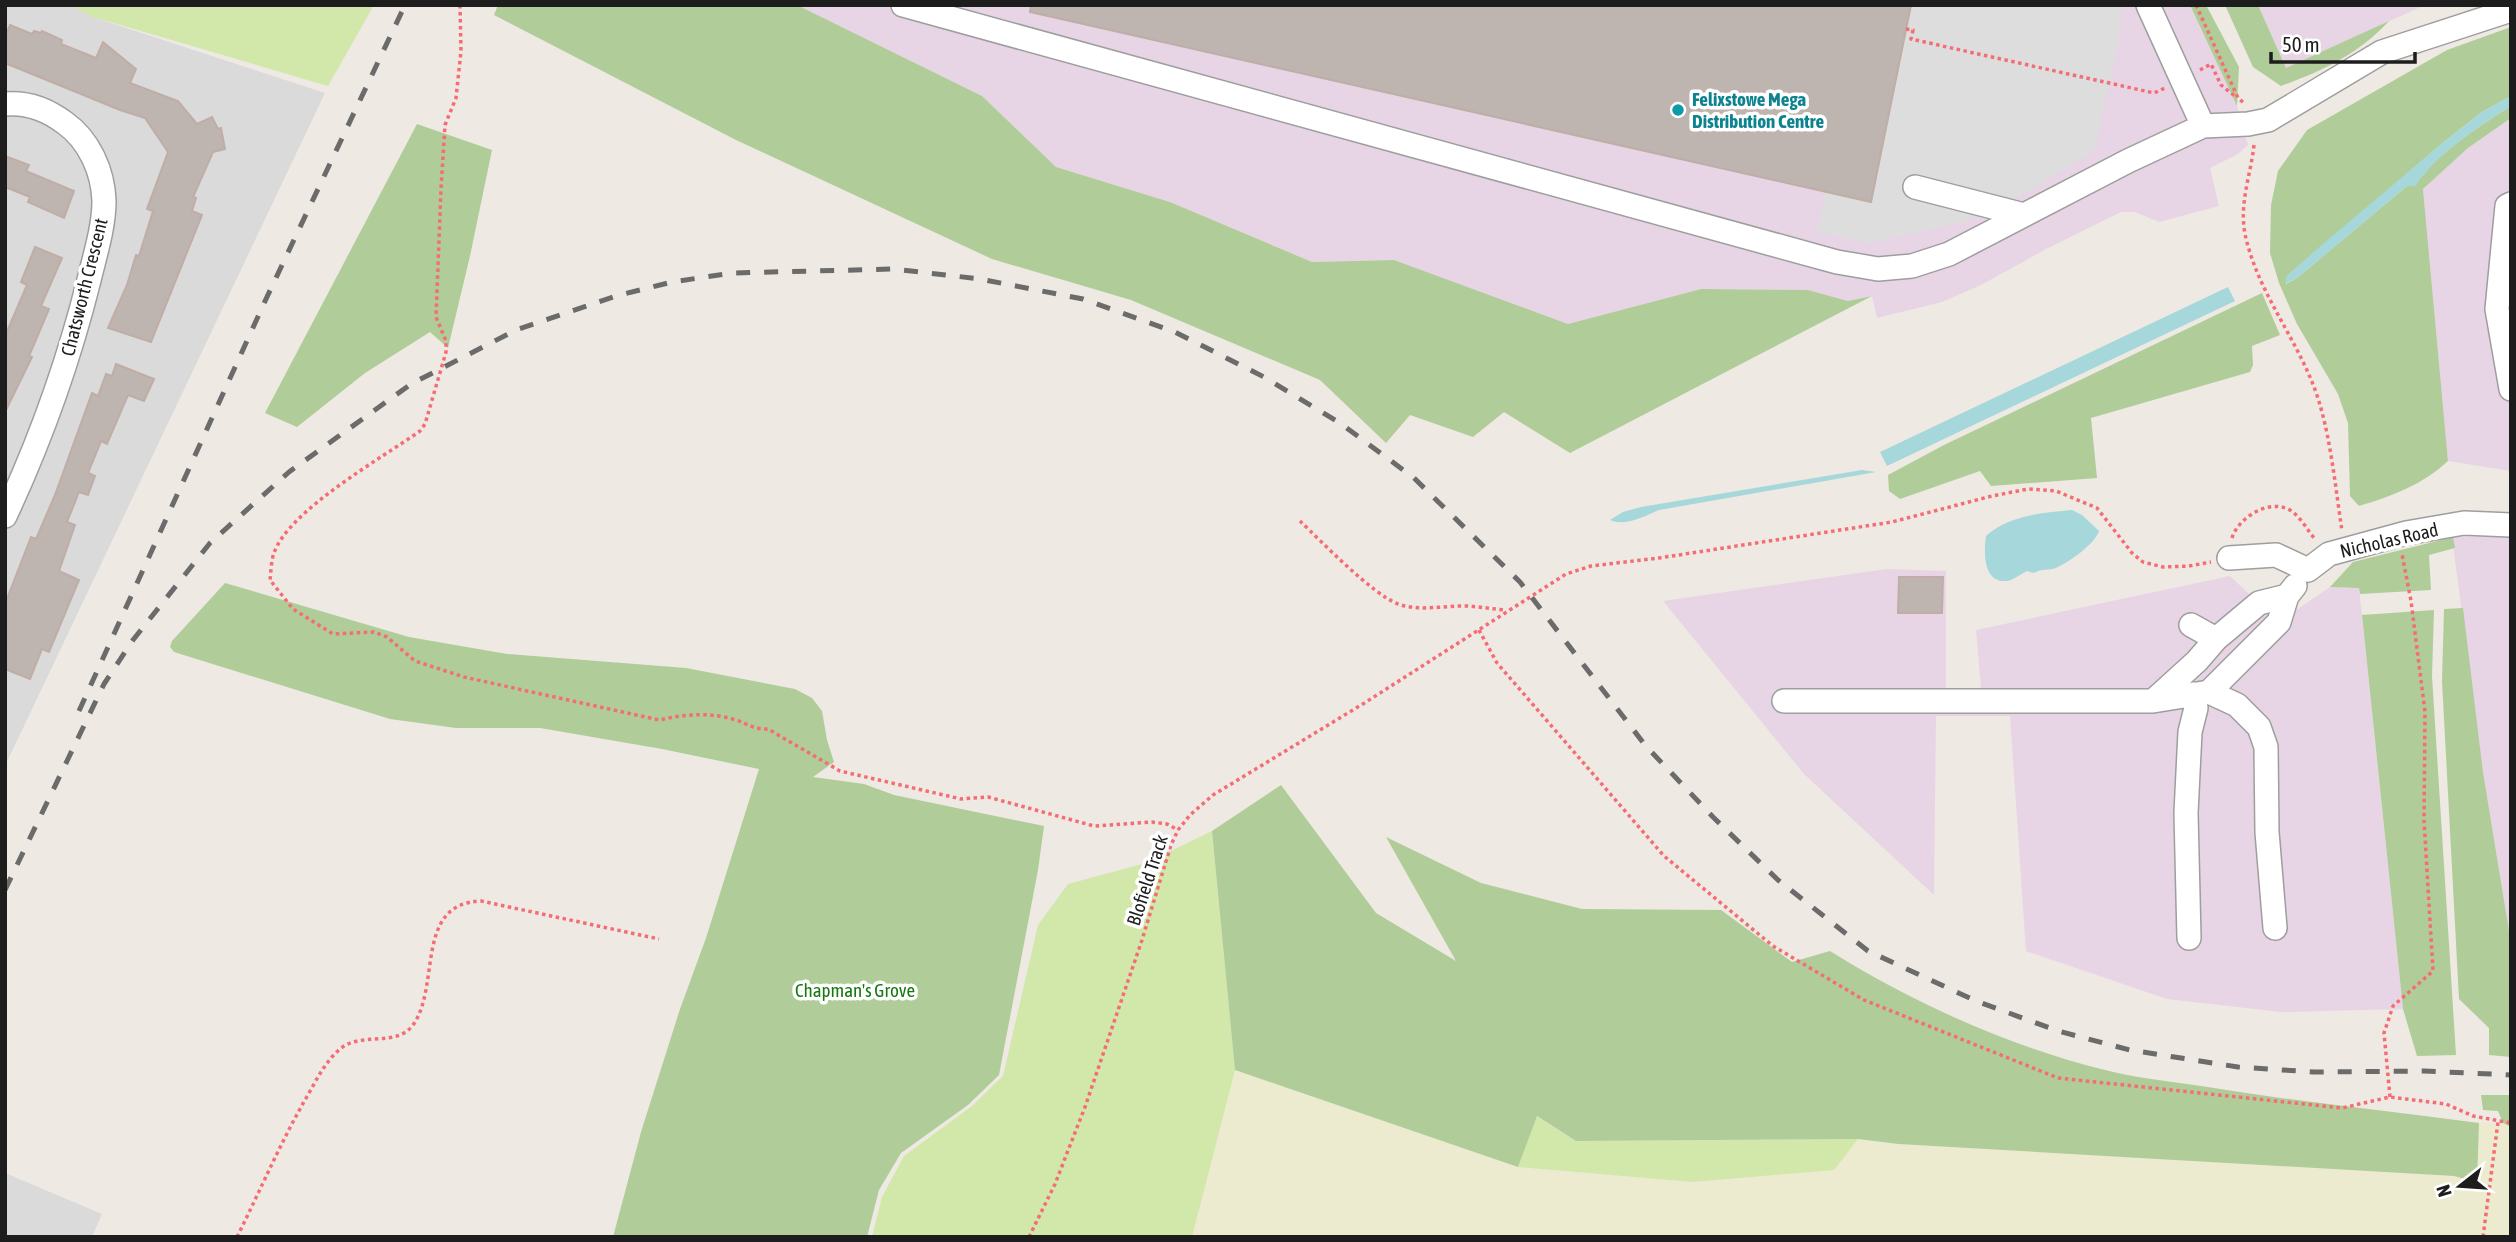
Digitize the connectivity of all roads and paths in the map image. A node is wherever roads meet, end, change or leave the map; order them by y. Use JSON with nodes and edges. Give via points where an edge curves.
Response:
{"nodes":[{"id":1,"x":460,"y":5,"type":"edge"},
{"id":2,"x":903,"y":5,"type":"edge"},
{"id":3,"x":2142,"y":5,"type":"edge"},
{"id":4,"x":2148,"y":5,"type":"edge"},
{"id":5,"x":2196,"y":5,"type":"edge"},
{"id":6,"x":2511,"y":10,"type":"edge"},
{"id":7,"x":2159,"y":28,"type":"junction"},
{"id":8,"x":1906,"y":29,"type":"dead end"},
{"id":9,"x":2183,"y":78,"type":"junction"},
{"id":10,"x":2238,"y":98,"type":"junction"},
{"id":11,"x":5,"y":104,"type":"edge"},
{"id":12,"x":2248,"y":124,"type":"junction"},
{"id":13,"x":2203,"y":126,"type":"junction"},
{"id":14,"x":1915,"y":187,"type":"dead end"},
{"id":15,"x":2511,"y":204,"type":"edge"},
{"id":16,"x":2024,"y":215,"type":"junction"},
{"id":17,"x":2507,"y":250,"type":"edge"},
{"id":18,"x":2511,"y":389,"type":"edge"},
{"id":19,"x":5,"y":516,"type":"edge"},
{"id":20,"x":1300,"y":521,"type":"dead end"},
{"id":21,"x":2511,"y":524,"type":"edge"},
{"id":22,"x":2406,"y":533,"type":"junction"},
{"id":23,"x":2343,"y":536,"type":"dead end"},
{"id":24,"x":2324,"y":540,"type":"dead end"},
{"id":25,"x":2229,"y":558,"type":"junction"},
{"id":26,"x":2308,"y":570,"type":"junction"},
{"id":27,"x":2287,"y":596,"type":"junction"},
{"id":28,"x":1508,"y":610,"type":"junction"},
{"id":29,"x":2191,"y":625,"type":"dead end"},
{"id":30,"x":1479,"y":630,"type":"junction"},
{"id":31,"x":2216,"y":639,"type":"junction"},
{"id":32,"x":2202,"y":693,"type":"junction"},
{"id":33,"x":1784,"y":701,"type":"dead end"},
{"id":34,"x":2152,"y":701,"type":"junction"},
{"id":35,"x":1178,"y":830,"type":"junction"},
{"id":36,"x":2274,"y":928,"type":"dead end"},
{"id":37,"x":2189,"y":938,"type":"dead end"},
{"id":38,"x":659,"y":939,"type":"dead end"},
{"id":39,"x":2390,"y":1097,"type":"junction"},
{"id":40,"x":2498,"y":1122,"type":"junction"},
{"id":41,"x":2511,"y":1124,"type":"edge"},
{"id":42,"x":237,"y":1237,"type":"edge"},
{"id":43,"x":1028,"y":1237,"type":"edge"},
{"id":44,"x":2483,"y":1237,"type":"edge"}],
"edges":[{"from":1,"to":35,"type":"path","via":[[461,51],[456,98],[444,125],[440,202],[436,317],[446,352],[420,431],[293,523],[274,553],[270,580],[293,609],[334,634],[374,632],[387,637],[415,662],[464,677],[659,720],[688,713],[768,729],[840,771],[961,799],[988,797],[1094,826],[1152,822]]},
{"from":2,"to":16,"type":"street","via":[[1837,262],[1878,269],[1912,266],[1949,254]]},
{"from":3,"to":7,"type":"street"},
{"from":4,"to":7,"type":"street"},
{"from":5,"to":10,"type":"path"},
{"from":6,"to":12,"type":"street","via":[[2382,52],[2268,120]]},
{"from":7,"to":9,"type":"street"},
{"from":8,"to":9,"type":"path","via":[[1913,30],[1911,39],[2154,93]]},
{"from":9,"to":10,"type":"path","via":[[2211,64],[2221,85]]},
{"from":9,"to":13,"type":"street"},
{"from":10,"to":12,"type":"path","via":[[2245,104]]},
{"from":11,"to":19,"type":"street","name":"Chatsworth Crescent","via":[[40,109],[72,128],[95,161],[104,201],[96,251],[62,376],[36,451]]},
{"from":12,"to":13,"type":"street"},
{"from":12,"to":23,"type":"path","via":[[2254,145],[2245,191],[2245,233],[2261,281],[2320,404]]},
{"from":13,"to":16,"type":"street"},
{"from":14,"to":16,"type":"street"},
{"from":15,"to":17,"type":"street","via":[[2507,206]]},
{"from":17,"to":18,"type":"street","via":[[2497,309]]},
{"from":20,"to":28,"type":"path","via":[[1362,578],[1399,604]]},
{"from":21,"to":22,"type":"street","name":"Nicholas Road","via":[[2464,523]]},
{"from":22,"to":26,"type":"street","name":"Nicholas Road","via":[[2329,554]]},
{"from":22,"to":39,"type":"path","via":[[2402,553],[2425,712],[2424,820],[2433,971],[2393,1006],[2384,1034]]},
{"from":24,"to":25,"type":"path","via":[[2315,539],[2283,507],[2261,509],[2234,530]]},
{"from":25,"to":26,"type":"street","via":[[2276,555]]},
{"from":25,"to":28,"type":"path","name":"Blofield Track","via":[[2189,566],[2143,562],[2097,508],[2056,491],[2028,489],[1892,522],[1591,566],[1566,574]]},
{"from":26,"to":27,"type":"street","name":"Nicholas Road"},
{"from":27,"to":31,"type":"street","via":[[2259,603]]},
{"from":27,"to":32,"type":"street","name":"Nicholas Road","via":[[2279,622]]},
{"from":28,"to":30,"type":"path","name":"Blofield Track"},
{"from":29,"to":31,"type":"street"},
{"from":30,"to":35,"type":"path","name":"Blofield Track","via":[[1213,795]]},
{"from":30,"to":39,"type":"path","via":[[1497,663],[1664,856],[1773,946],[1864,1000],[2058,1078],[2342,1108]]},
{"from":31,"to":34,"type":"street"},
{"from":32,"to":34,"type":"street"},
{"from":32,"to":36,"type":"street","via":[[2238,705],[2259,727],[2266,747]]},
{"from":32,"to":37,"type":"street","via":[[2190,732],[2186,813]]},
{"from":33,"to":34,"type":"street"},
{"from":35,"to":43,"type":"path","name":"Blofield Track","via":[[1085,1107]]},
{"from":38,"to":42,"type":"path","via":[[481,901],[452,908],[437,932],[413,1025],[394,1037],[365,1038],[346,1045],[326,1064]]},
{"from":39,"to":40,"type":"path","via":[[2446,1104]]},
{"from":40,"to":41,"type":"path"},
{"from":40,"to":44,"type":"path"}]}
